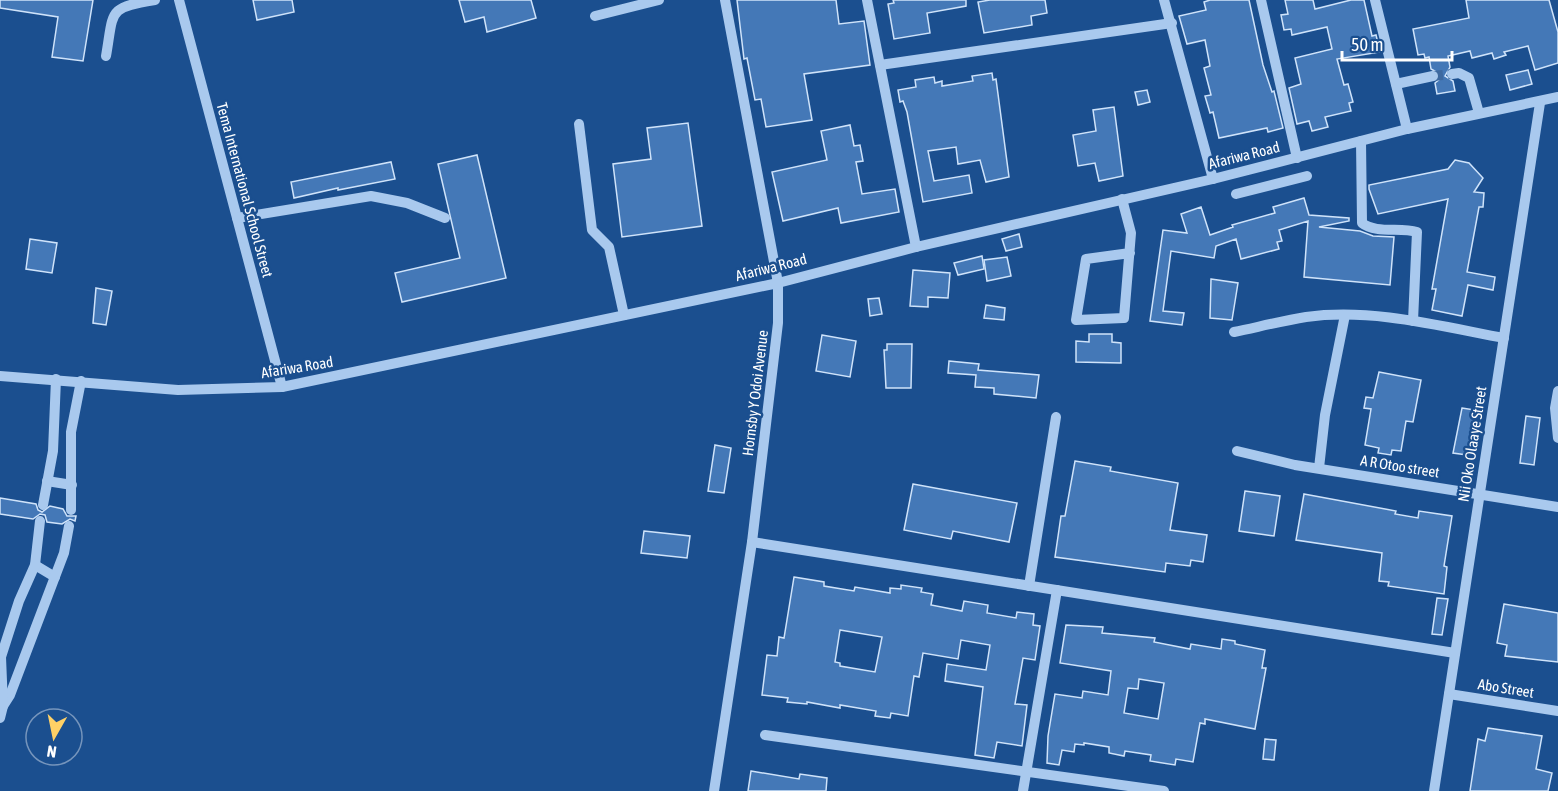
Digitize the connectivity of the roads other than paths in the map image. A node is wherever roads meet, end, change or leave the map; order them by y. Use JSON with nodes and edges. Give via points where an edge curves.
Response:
{"nodes":[{"id":1,"x":155,"y":0,"type":"edge"},
{"id":2,"x":179,"y":0,"type":"edge"},
{"id":3,"x":659,"y":0,"type":"edge"},
{"id":4,"x":725,"y":0,"type":"edge"},
{"id":5,"x":867,"y":0,"type":"edge"},
{"id":6,"x":1164,"y":0,"type":"edge"},
{"id":7,"x":1261,"y":0,"type":"edge"},
{"id":8,"x":1375,"y":0,"type":"edge"},
{"id":9,"x":595,"y":16,"type":"dead end"},
{"id":10,"x":1172,"y":23,"type":"junction"},
{"id":11,"x":106,"y":56,"type":"dead end"},
{"id":12,"x":880,"y":65,"type":"junction"},
{"id":13,"x":1452,"y":74,"type":"tunnel mouth"},
{"id":14,"x":1433,"y":76,"type":"tunnel mouth"},
{"id":15,"x":1396,"y":84,"type":"junction"},
{"id":16,"x":1558,"y":97,"type":"edge"},
{"id":17,"x":1540,"y":103,"type":"junction"},
{"id":18,"x":1479,"y":113,"type":"junction"},
{"id":19,"x":579,"y":124,"type":"dead end"},
{"id":20,"x":1407,"y":129,"type":"junction"},
{"id":21,"x":1361,"y":141,"type":"junction"},
{"id":22,"x":1296,"y":158,"type":"junction"},
{"id":23,"x":1280,"y":162,"type":"junction"},
{"id":24,"x":1241,"y":172,"type":"junction"},
{"id":25,"x":1307,"y":176,"type":"dead end"},
{"id":26,"x":1213,"y":179,"type":"junction"},
{"id":27,"x":1286,"y":182,"type":"junction"},
{"id":28,"x":1122,"y":199,"type":"junction"},
{"id":29,"x":237,"y":218,"type":"junction"},
{"id":30,"x":445,"y":218,"type":"dead end"},
{"id":31,"x":916,"y":247,"type":"junction"},
{"id":32,"x":1130,"y":253,"type":"junction"},
{"id":33,"x":778,"y":282,"type":"junction"},
{"id":34,"x":624,"y":315,"type":"junction"},
{"id":35,"x":1345,"y":315,"type":"junction"},
{"id":36,"x":1413,"y":321,"type":"junction"},
{"id":37,"x":1234,"y":332,"type":"dead end"},
{"id":38,"x":1504,"y":338,"type":"junction"},
{"id":39,"x":0,"y":376,"type":"edge"},
{"id":40,"x":56,"y":379,"type":"junction"},
{"id":41,"x":81,"y":381,"type":"junction"},
{"id":42,"x":282,"y":387,"type":"junction"},
{"id":43,"x":1558,"y":391,"type":"edge"},
{"id":44,"x":1056,"y":417,"type":"dead end"},
{"id":45,"x":1558,"y":438,"type":"edge"},
{"id":46,"x":1237,"y":451,"type":"dead end"},
{"id":47,"x":1319,"y":468,"type":"junction"},
{"id":48,"x":47,"y":482,"type":"junction"},
{"id":49,"x":72,"y":485,"type":"junction"},
{"id":50,"x":1480,"y":495,"type":"junction"},
{"id":51,"x":43,"y":505,"type":"dead end"},
{"id":52,"x":1558,"y":507,"type":"edge"},
{"id":53,"x":72,"y":510,"type":"dead end"},
{"id":54,"x":40,"y":521,"type":"dead end"},
{"id":55,"x":69,"y":526,"type":"dead end"},
{"id":56,"x":752,"y":542,"type":"junction"},
{"id":57,"x":35,"y":566,"type":"junction"},
{"id":58,"x":55,"y":577,"type":"junction"},
{"id":59,"x":1029,"y":586,"type":"junction"},
{"id":60,"x":1057,"y":590,"type":"junction"},
{"id":61,"x":1455,"y":653,"type":"junction"},
{"id":62,"x":1449,"y":694,"type":"junction"},
{"id":63,"x":3,"y":706,"type":"junction"},
{"id":64,"x":1558,"y":711,"type":"edge"},
{"id":65,"x":0,"y":718,"type":"edge"},
{"id":66,"x":765,"y":735,"type":"dead end"},
{"id":67,"x":1027,"y":770,"type":"junction"},
{"id":68,"x":714,"y":791,"type":"edge"},
{"id":69,"x":1023,"y":791,"type":"edge"},
{"id":70,"x":1164,"y":791,"type":"edge"},
{"id":71,"x":1434,"y":791,"type":"edge"}],
"edges":[{"from":1,"to":11,"type":"street","via":[[123,6],[117,11]]},
{"from":2,"to":29,"type":"street","name":"Tema International School Street"},
{"from":3,"to":9,"type":"street"},
{"from":4,"to":33,"type":"street","name":"Hornsby Y Odoi Avenue"},
{"from":5,"to":12,"type":"street"},
{"from":6,"to":10,"type":"street"},
{"from":7,"to":22,"type":"street"},
{"from":8,"to":15,"type":"street"},
{"from":10,"to":12,"type":"street"},
{"from":10,"to":26,"type":"street"},
{"from":12,"to":31,"type":"street"},
{"from":13,"to":18,"type":"street","via":[[1469,78]]},
{"from":14,"to":15,"type":"street"},
{"from":15,"to":20,"type":"street"},
{"from":16,"to":17,"type":"street","name":"Afariwa Road"},
{"from":17,"to":18,"type":"street","name":"Afariwa Road"},
{"from":17,"to":38,"type":"street","name":"Nii Oko Olaaye Street"},
{"from":18,"to":20,"type":"street","name":"Afariwa Road"},
{"from":19,"to":34,"type":"street","via":[[592,230],[609,247]]},
{"from":20,"to":21,"type":"street","name":"Afariwa Road"},
{"from":21,"to":22,"type":"street","name":"Afariwa Road"},
{"from":21,"to":36,"type":"street","via":[[1362,223],[1374,229],[1404,228],[1417,232]]},
{"from":22,"to":23,"type":"street","name":"Afariwa Road"},
{"from":23,"to":24,"type":"street","name":"Afariwa Road"},
{"from":23,"to":27,"type":"street"},
{"from":24,"to":26,"type":"street","name":"Afariwa Road"},
{"from":24,"to":27,"type":"street","via":[[1241,193]]},
{"from":25,"to":27,"type":"street"},
{"from":26,"to":28,"type":"street","name":"Afariwa Road"},
{"from":28,"to":31,"type":"street","name":"Afariwa Road"},
{"from":28,"to":32,"type":"street","via":[[1131,233]]},
{"from":29,"to":30,"type":"street","via":[[371,196],[406,202]]},
{"from":29,"to":42,"type":"street","name":"Tema International School Street"},
{"from":31,"to":33,"type":"street","name":"Afariwa Road"},
{"from":32,"to":32,"type":"street","via":[[1086,259],[1076,320],[1124,318]]},
{"from":33,"to":34,"type":"street","name":"Afariwa Road"},
{"from":33,"to":56,"type":"street","name":"Hornsby Y Odoi Avenue","via":[[778,323]]},
{"from":34,"to":42,"type":"street","name":"Afariwa Road"},
{"from":35,"to":36,"type":"street"},
{"from":35,"to":37,"type":"street","via":[[1306,317]]},
{"from":35,"to":47,"type":"street"},
{"from":36,"to":38,"type":"street"},
{"from":38,"to":50,"type":"street","name":"Nii Oko Olaaye Street"},
{"from":39,"to":40,"type":"street","name":"Afariwa Road"},
{"from":40,"to":41,"type":"street","name":"Afariwa Road"},
{"from":40,"to":48,"type":"street","via":[[53,451]]},
{"from":41,"to":42,"type":"street","name":"Afariwa Road","via":[[178,390]]},
{"from":41,"to":49,"type":"street","via":[[71,432]]},
{"from":43,"to":45,"type":"street"},
{"from":44,"to":59,"type":"street"},
{"from":46,"to":47,"type":"street","name":"A R Otoo street"},
{"from":47,"to":50,"type":"street","name":"A R Otoo street"},
{"from":48,"to":49,"type":"street"},
{"from":48,"to":51,"type":"street"},
{"from":49,"to":53,"type":"street"},
{"from":50,"to":52,"type":"street","name":"A R Otoo street"},
{"from":50,"to":61,"type":"street","name":"Nii Oko Olaaye Street"},
{"from":54,"to":57,"type":"street"},
{"from":55,"to":58,"type":"street"},
{"from":56,"to":59,"type":"street"},
{"from":56,"to":68,"type":"street","name":"Hornsby Y Odoi Avenue"},
{"from":57,"to":58,"type":"street"},
{"from":57,"to":63,"type":"street","via":[[1,657]]},
{"from":58,"to":63,"type":"street"},
{"from":59,"to":60,"type":"street"},
{"from":60,"to":61,"type":"street"},
{"from":60,"to":67,"type":"street"},
{"from":61,"to":62,"type":"street","name":"Nii Oko Olaaye Street"},
{"from":62,"to":64,"type":"street","name":"Abo Street"},
{"from":62,"to":71,"type":"street","name":"Nii Oko Olaaye Street"},
{"from":63,"to":65,"type":"street"},
{"from":66,"to":67,"type":"street"},
{"from":67,"to":69,"type":"street"},
{"from":67,"to":70,"type":"street"}]}
